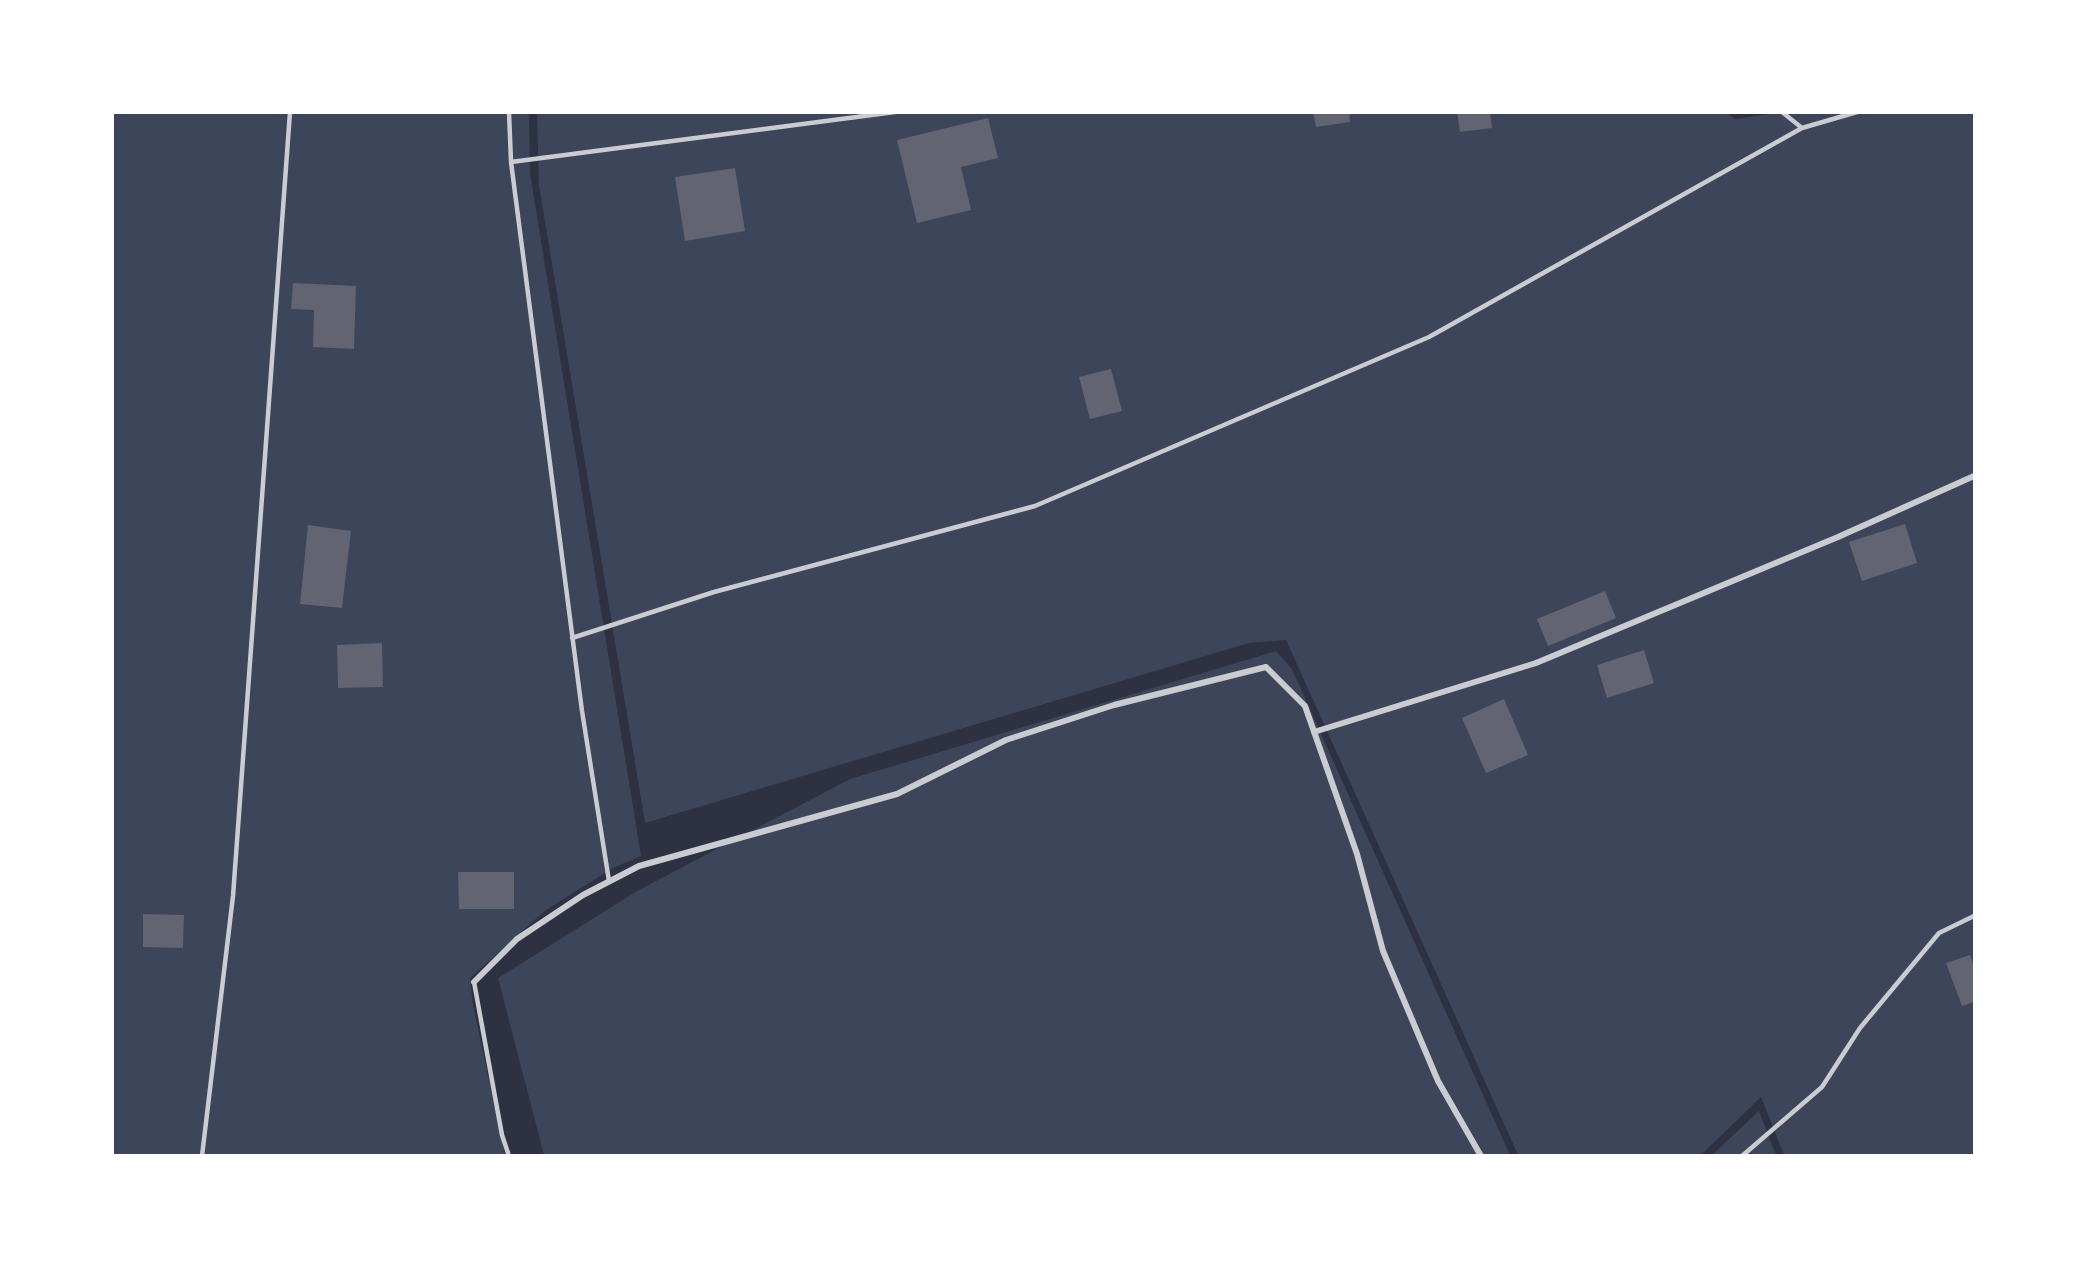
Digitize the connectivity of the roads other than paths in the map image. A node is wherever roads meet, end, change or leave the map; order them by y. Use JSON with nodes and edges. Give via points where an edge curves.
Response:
{"nodes":[{"id":1,"x":290,"y":112,"type":"edge"},
{"id":2,"x":509,"y":112,"type":"edge"},
{"id":3,"x":895,"y":112,"type":"edge"},
{"id":4,"x":1782,"y":112,"type":"edge"},
{"id":5,"x":1857,"y":112,"type":"edge"},
{"id":6,"x":1802,"y":128,"type":"junction"},
{"id":7,"x":511,"y":162,"type":"junction"},
{"id":8,"x":1974,"y":476,"type":"edge"},
{"id":9,"x":572,"y":638,"type":"junction"},
{"id":10,"x":1314,"y":732,"type":"junction"},
{"id":11,"x":609,"y":881,"type":"junction"},
{"id":12,"x":1974,"y":916,"type":"edge"},
{"id":13,"x":474,"y":982,"type":"joint"},
{"id":14,"x":202,"y":1155,"type":"edge"},
{"id":15,"x":509,"y":1155,"type":"edge"},
{"id":16,"x":1481,"y":1155,"type":"edge"},
{"id":17,"x":1742,"y":1155,"type":"edge"}],
"edges":[{"from":1,"to":14,"type":"lane","via":[[233,896]]},
{"from":2,"to":7,"type":"lane"},
{"from":3,"to":7,"type":"lane"},
{"from":4,"to":6,"type":"lane"},
{"from":5,"to":6,"type":"lane"},
{"from":6,"to":9,"type":"lane","via":[[1429,337],[1035,506],[714,592]]},
{"from":7,"to":9,"type":"lane"},
{"from":8,"to":10,"type":"street","via":[[1536,663]]},
{"from":9,"to":11,"type":"lane"},
{"from":10,"to":11,"type":"street","via":[[1305,706],[1266,667],[1114,705],[1006,740],[897,794],[639,867]]},
{"from":10,"to":16,"type":"street","via":[[1358,854],[1383,951],[1438,1081]]},
{"from":11,"to":13,"type":"street","via":[[517,939]]},
{"from":12,"to":17,"type":"lane","via":[[1940,933],[1860,1028],[1822,1087]]},
{"from":13,"to":15,"type":"lane"}]}
